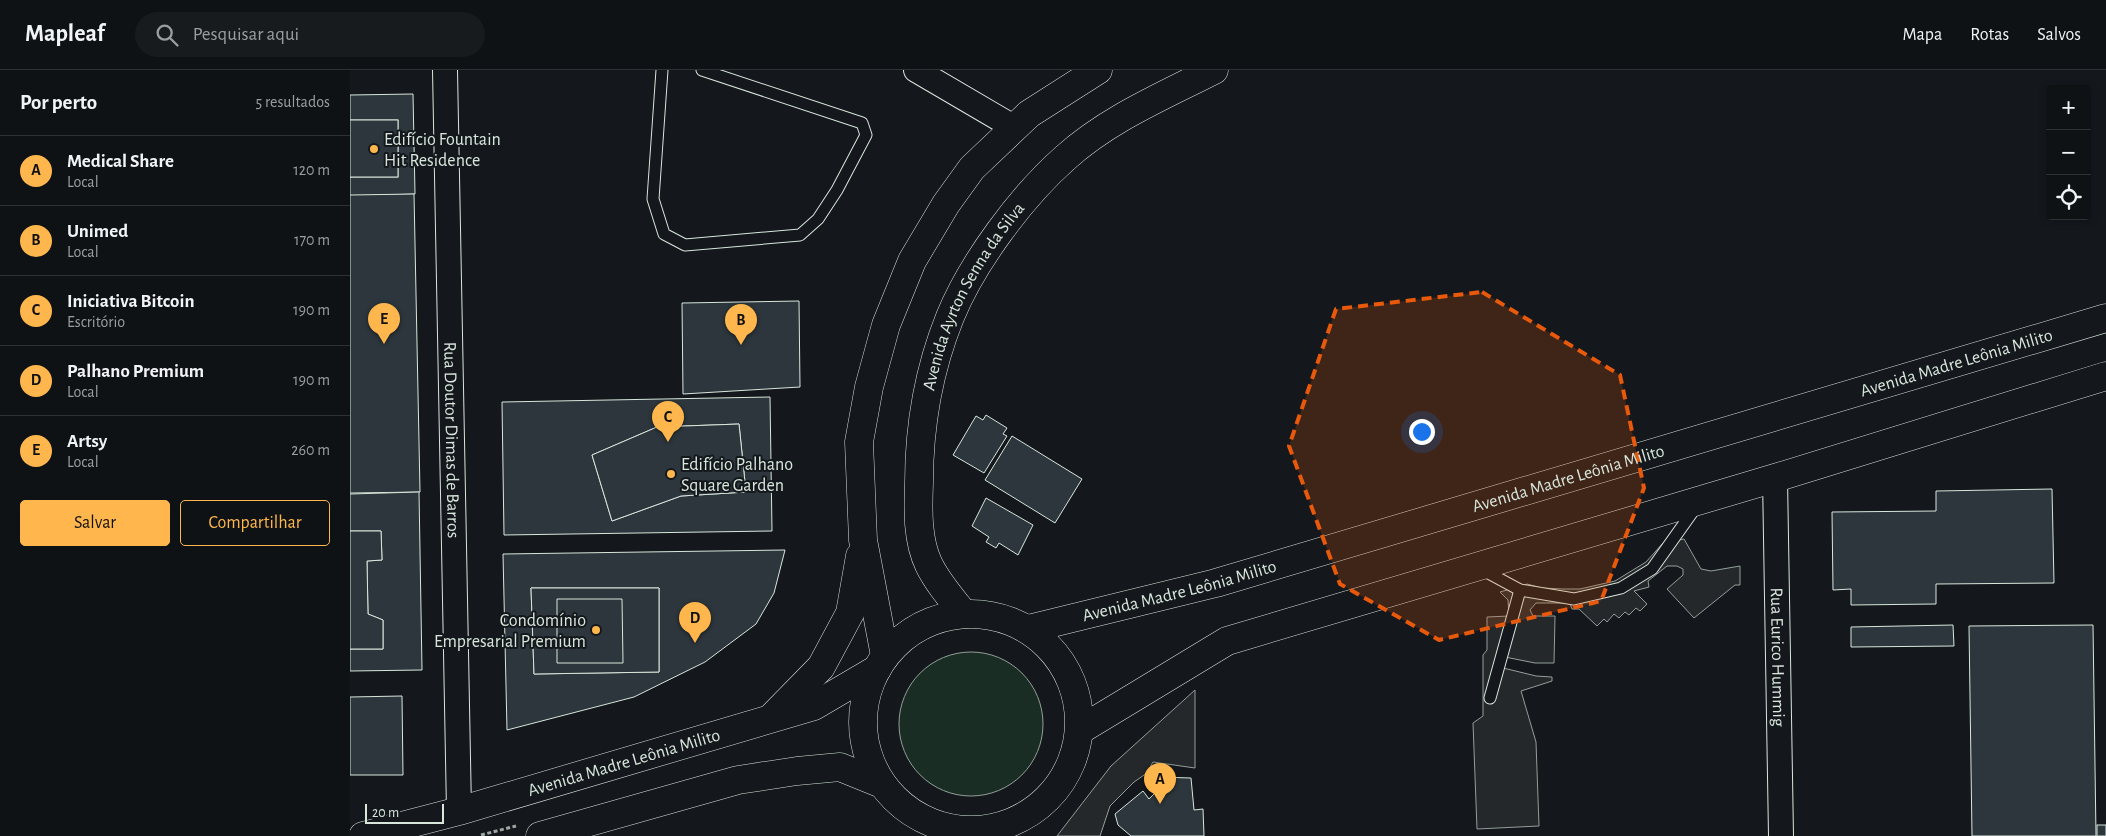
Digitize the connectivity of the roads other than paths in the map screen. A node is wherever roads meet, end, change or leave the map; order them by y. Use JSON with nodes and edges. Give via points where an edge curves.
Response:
{"nodes":[{"id":1,"x":445,"y":70,"type":"edge"},
{"id":2,"x":662,"y":70,"type":"edge"},
{"id":3,"x":702,"y":70,"type":"edge"},
{"id":4,"x":916,"y":70,"type":"edge"},
{"id":5,"x":1098,"y":70,"type":"edge"},
{"id":6,"x":1214,"y":70,"type":"edge"},
{"id":7,"x":1015,"y":128,"type":"junction"},
{"id":8,"x":2106,"y":318,"type":"edge"},
{"id":9,"x":2106,"y":376,"type":"edge"},
{"id":10,"x":1775,"y":478,"type":"junction"},
{"id":11,"x":1700,"y":501,"type":"junction"},
{"id":12,"x":863,"y":540,"type":"junction"},
{"id":13,"x":1478,"y":567,"type":"junction"},
{"id":14,"x":1520,"y":590,"type":"junction"},
{"id":15,"x":964,"y":614,"type":"junction"},
{"id":16,"x":1028,"y":629,"type":"junction"},
{"id":17,"x":881,"y":662,"type":"junction"},
{"id":18,"x":1490,"y":698,"type":"dead end"},
{"id":19,"x":773,"y":717,"type":"junction"},
{"id":20,"x":1080,"y":730,"type":"junction"},
{"id":21,"x":882,"y":784,"type":"junction"},
{"id":22,"x":1045,"y":801,"type":"junction"},
{"id":23,"x":458,"y":811,"type":"junction"},
{"id":24,"x":938,"y":831,"type":"edge"},
{"id":25,"x":363,"y":836,"type":"edge"},
{"id":26,"x":540,"y":836,"type":"edge"},
{"id":27,"x":1018,"y":836,"type":"edge"},
{"id":28,"x":1781,"y":836,"type":"edge"}],
"edges":[{"from":1,"to":23,"type":"street","name":"Rua Doutor Dimas de Barros"},
{"from":2,"to":3,"type":"lane","via":[[653,199],[664,234],[684,245],[800,235],[818,219],[837,190],[866,135],[862,123]]},
{"from":4,"to":7,"type":"street"},
{"from":5,"to":7,"type":"main road","via":[[1029,114]]},
{"from":6,"to":15,"type":"main road","name":"Avenida Ayrton Senna da Silva","via":[[1121,117],[1065,157],[1004,226],[975,269],[950,316],[929,382],[918,508],[928,564]]},
{"from":7,"to":12,"type":"main road","via":[[972,168],[946,204],[912,261],[886,325],[869,387],[860,442]]},
{"from":8,"to":16,"type":"main road","name":"Avenida Madre Leônia Milito","via":[[1216,583]]},
{"from":9,"to":10,"type":"main road"},
{"from":10,"to":11,"type":"main road"},
{"from":10,"to":28,"type":"street","name":"Rua Eurico Hummig"},
{"from":11,"to":13,"type":"main road"},
{"from":11,"to":14,"type":"lane","via":[[1652,569],[1621,588],[1574,599]]},
{"from":12,"to":17,"type":"main road"},
{"from":12,"to":19,"type":"main road","via":[[850,612],[821,668]]},
{"from":13,"to":14,"type":"lane"},
{"from":13,"to":20,"type":"main road","via":[[1227,641]]},
{"from":14,"to":18,"type":"lane"},
{"from":15,"to":16,"type":"main road","via":[[997,617]]},
{"from":15,"to":17,"type":"main road","via":[[934,620],[907,635]]},
{"from":16,"to":20,"type":"main road","via":[[1053,650],[1069,674],[1078,702]]},
{"from":17,"to":19,"type":"main road","name":"Avenida Madre Leônia Milito","via":[[814,706]]},
{"from":17,"to":21,"type":"main road","via":[[866,697],[862,727],[868,757]]},
{"from":19,"to":23,"type":"main road","name":"Avenida Madre Leônia Milito"},
{"from":20,"to":22,"type":"main road","via":[[1074,756],[1063,780]]},
{"from":21,"to":24,"type":"main road","via":[[907,809]]},
{"from":21,"to":26,"type":"main road","via":[[840,767],[797,771],[738,780]]},
{"from":22,"to":24,"type":"main road","via":[[1022,817],[995,828]]},
{"from":22,"to":27,"type":"main road"},
{"from":23,"to":25,"type":"main road","name":"Avenida Madre Leônia Milito"}]}
